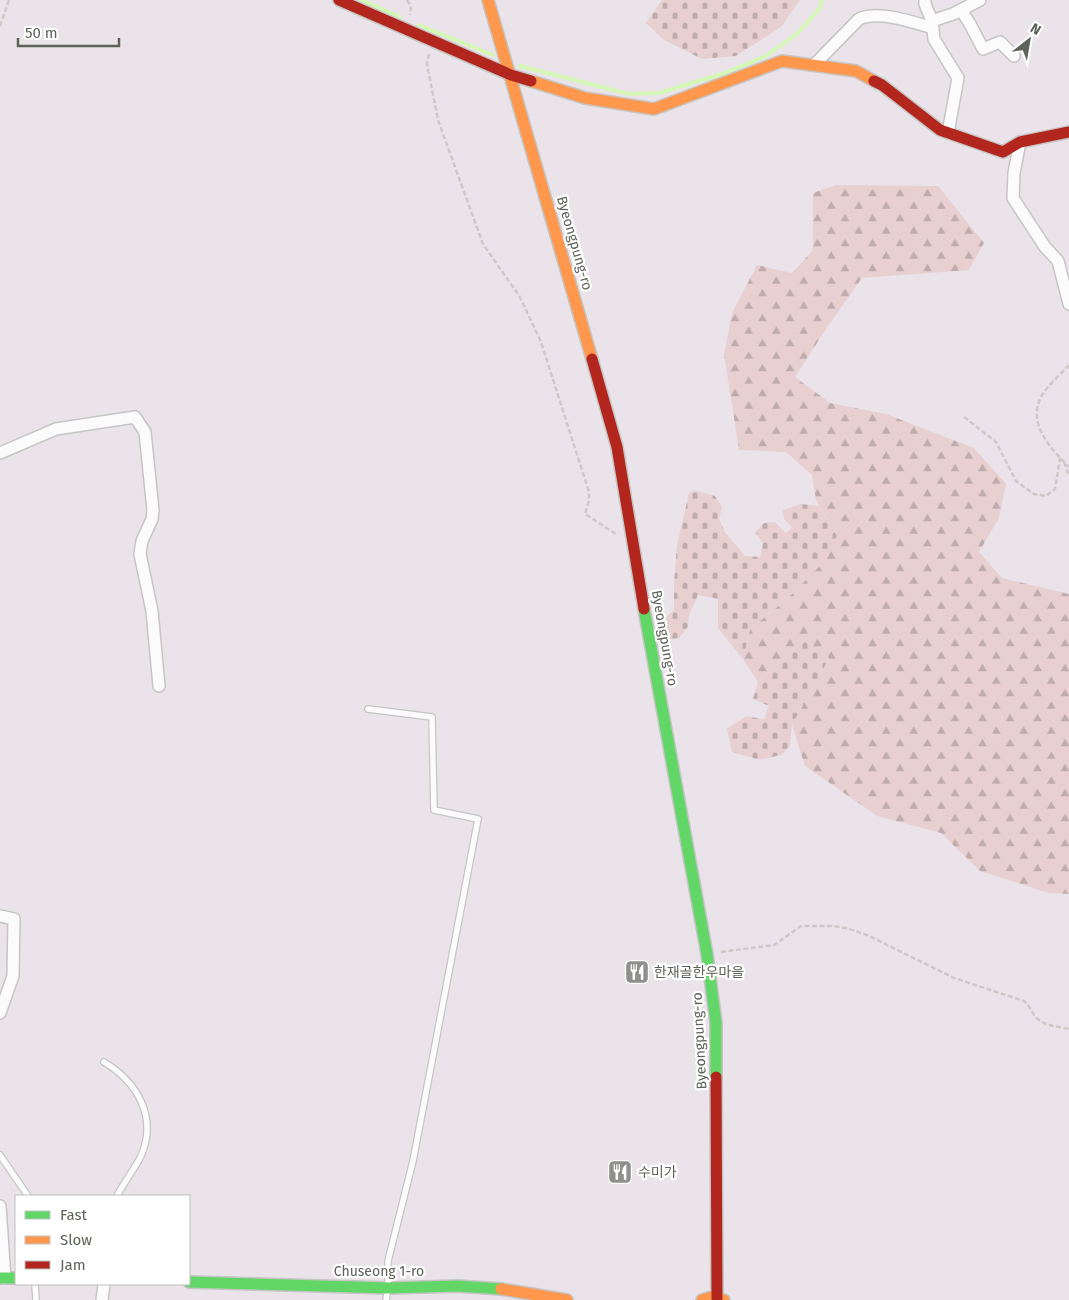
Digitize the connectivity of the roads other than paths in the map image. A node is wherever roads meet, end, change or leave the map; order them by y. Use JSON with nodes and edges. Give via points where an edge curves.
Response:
{"nodes":[{"id":1,"x":339,"y":0,"type":"edge"},
{"id":2,"x":488,"y":0,"type":"edge"},
{"id":3,"x":925,"y":0,"type":"edge"},
{"id":4,"x":980,"y":0,"type":"edge"},
{"id":5,"x":961,"y":10,"type":"junction"},
{"id":6,"x":932,"y":24,"type":"junction"},
{"id":7,"x":1014,"y":56,"type":"dead end"},
{"id":8,"x":815,"y":64,"type":"junction"},
{"id":9,"x":511,"y":75,"type":"junction"},
{"id":10,"x":1069,"y":132,"type":"edge"},
{"id":11,"x":948,"y":133,"type":"junction"},
{"id":12,"x":1020,"y":142,"type":"junction"},
{"id":13,"x":1069,"y":304,"type":"edge"},
{"id":14,"x":0,"y":453,"type":"edge"},
{"id":15,"x":159,"y":686,"type":"dead end"},
{"id":16,"x":368,"y":709,"type":"dead end"},
{"id":17,"x":0,"y":916,"type":"edge"},
{"id":18,"x":0,"y":1013,"type":"edge"},
{"id":19,"x":104,"y":1062,"type":"dead end"},
{"id":20,"x":0,"y":1155,"type":"edge"},
{"id":21,"x":27,"y":1195,"type":"edge"},
{"id":22,"x":118,"y":1195,"type":"edge"},
{"id":23,"x":0,"y":1206,"type":"edge"},
{"id":24,"x":7,"y":1278,"type":"edge"},
{"id":25,"x":190,"y":1282,"type":"edge"},
{"id":26,"x":34,"y":1285,"type":"edge"},
{"id":27,"x":104,"y":1285,"type":"edge"},
{"id":28,"x":387,"y":1294,"type":"edge"},
{"id":29,"x":720,"y":1299,"type":"edge"},
{"id":30,"x":36,"y":1300,"type":"edge"},
{"id":31,"x":102,"y":1300,"type":"edge"},
{"id":32,"x":567,"y":1300,"type":"edge"},
{"id":33,"x":702,"y":1300,"type":"edge"}],
"edges":[{"from":1,"to":9,"type":"main road"},
{"from":2,"to":9,"type":"main road","name":"Byeongpung-ro"},
{"from":3,"to":6,"type":"street"},
{"from":4,"to":5,"type":"street"},
{"from":5,"to":6,"type":"street"},
{"from":5,"to":7,"type":"street","via":[[982,49],[1000,42]]},
{"from":6,"to":8,"type":"street","via":[[868,15]]},
{"from":6,"to":11,"type":"street","via":[[934,39],[958,78]]},
{"from":8,"to":9,"type":"main road","via":[[782,62],[654,109],[585,98]]},
{"from":8,"to":11,"type":"main road","via":[[856,71],[882,85]]},
{"from":9,"to":29,"type":"main road","name":"Byeongpung-ro","via":[[618,447],[631,539],[707,954],[716,1023]]},
{"from":10,"to":12,"type":"main road"},
{"from":11,"to":12,"type":"main road","via":[[1002,152]]},
{"from":12,"to":13,"type":"street","via":[[1013,198],[1058,261]]},
{"from":14,"to":15,"type":"street","via":[[44,433],[72,426],[134,417],[139,422],[145,432],[153,510],[140,554],[152,611]]},
{"from":16,"to":28,"type":"lane","via":[[432,717],[434,810],[478,818],[413,1161],[388,1261]]},
{"from":17,"to":18,"type":"street","via":[[14,919],[13,976]]},
{"from":19,"to":22,"type":"lane","via":[[132,1085],[144,1104],[145,1112],[146,1133],[142,1152]]},
{"from":20,"to":21,"type":"lane"},
{"from":23,"to":24,"type":"street"},
{"from":25,"to":28,"type":"main road","name":"Chuseong 1-ro"},
{"from":26,"to":30,"type":"lane"},
{"from":27,"to":31,"type":"street"},
{"from":28,"to":32,"type":"main road","name":"Chuseong 1-ro","via":[[458,1286],[494,1288]]},
{"from":29,"to":33,"type":"main road"}]}
